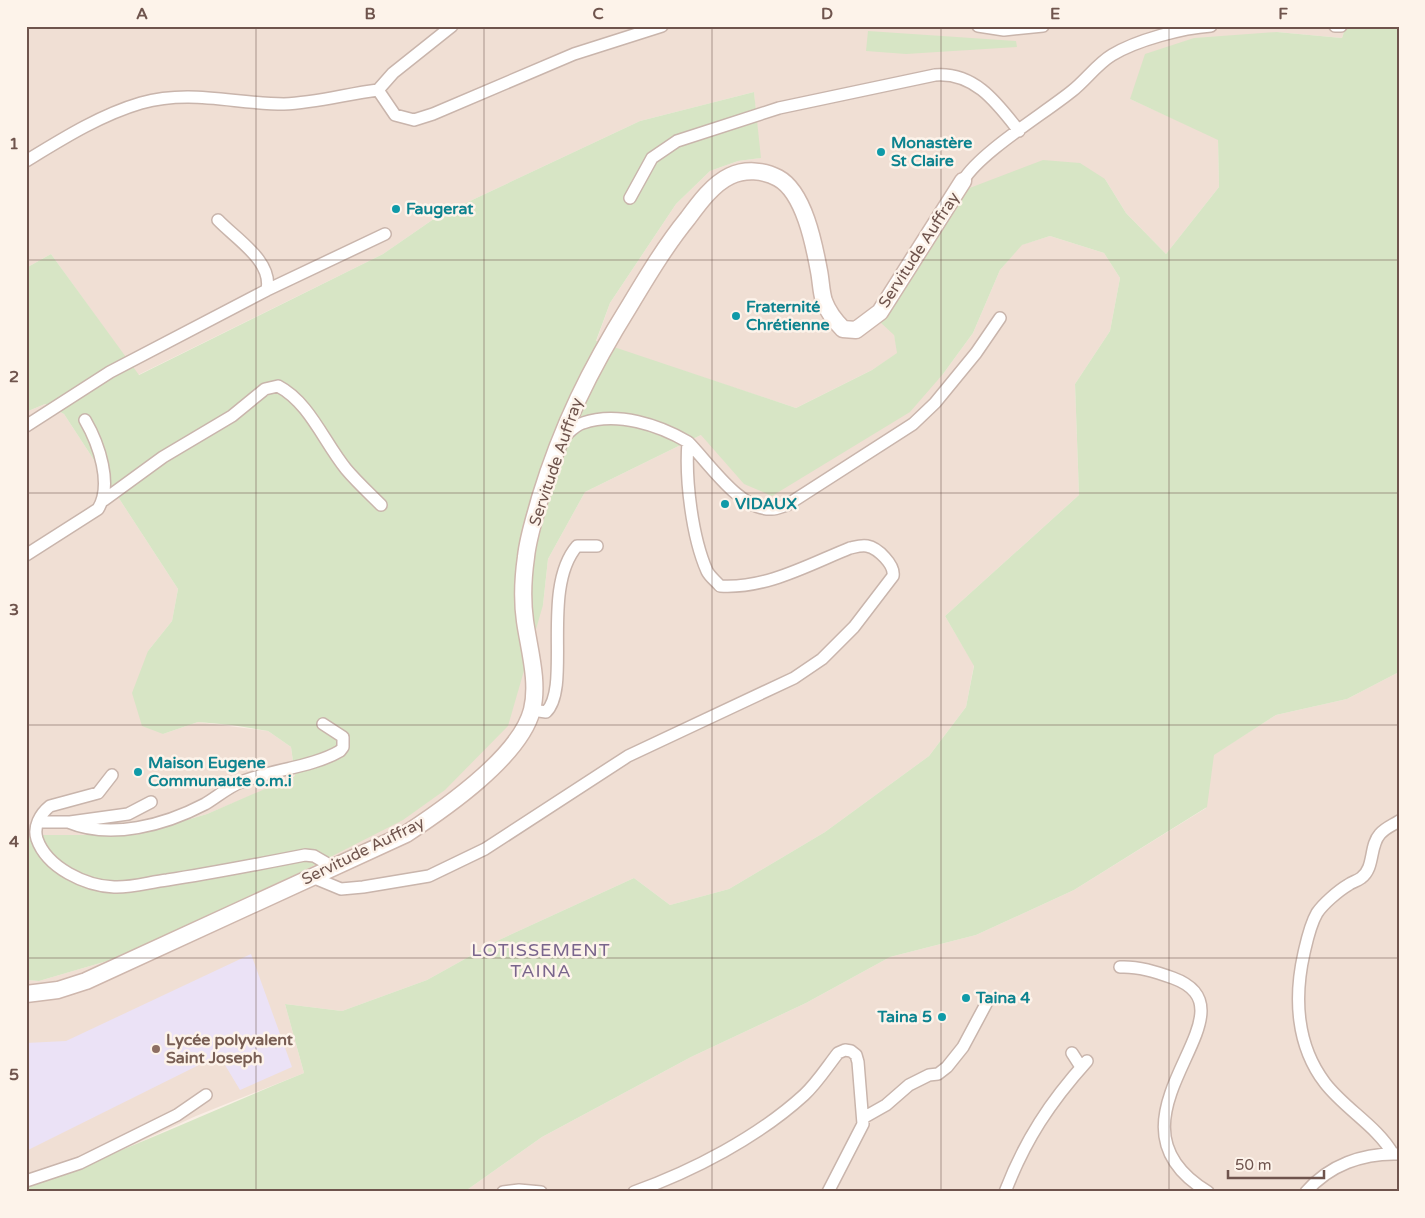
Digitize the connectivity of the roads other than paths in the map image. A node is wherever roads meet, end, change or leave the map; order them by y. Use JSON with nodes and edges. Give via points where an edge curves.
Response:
{"nodes":[{"id":1,"x":452,"y":26,"type":"edge"},
{"id":2,"x":662,"y":26,"type":"edge"},
{"id":3,"x":978,"y":26,"type":"edge"},
{"id":4,"x":1043,"y":26,"type":"edge"},
{"id":5,"x":1210,"y":26,"type":"edge"},
{"id":6,"x":1335,"y":26,"type":"edge"},
{"id":7,"x":1341,"y":26,"type":"edge"},
{"id":8,"x":378,"y":90,"type":"junction"},
{"id":9,"x":1019,"y":130,"type":"junction"},
{"id":10,"x":26,"y":161,"type":"edge"},
{"id":11,"x":964,"y":180,"type":"joint"},
{"id":12,"x":630,"y":198,"type":"dead end"},
{"id":13,"x":218,"y":220,"type":"dead end"},
{"id":14,"x":385,"y":234,"type":"dead end"},
{"id":15,"x":267,"y":290,"type":"junction"},
{"id":16,"x":1000,"y":318,"type":"dead end"},
{"id":17,"x":86,"y":420,"type":"dead end"},
{"id":18,"x":26,"y":426,"type":"edge"},
{"id":19,"x":560,"y":441,"type":"junction"},
{"id":20,"x":688,"y":442,"type":"junction"},
{"id":21,"x":104,"y":500,"type":"junction"},
{"id":22,"x":381,"y":505,"type":"dead end"},
{"id":23,"x":597,"y":546,"type":"dead end"},
{"id":24,"x":26,"y":555,"type":"edge"},
{"id":25,"x":532,"y":710,"type":"junction"},
{"id":26,"x":323,"y":724,"type":"dead end"},
{"id":27,"x":112,"y":775,"type":"dead end"},
{"id":28,"x":151,"y":802,"type":"dead end"},
{"id":29,"x":1399,"y":821,"type":"edge"},
{"id":30,"x":38,"y":822,"type":"junction"},
{"id":31,"x":68,"y":822,"type":"junction"},
{"id":32,"x":332,"y":867,"type":"junction"},
{"id":33,"x":312,"y":877,"type":"junction"},
{"id":34,"x":1120,"y":967,"type":"dead end"},
{"id":35,"x":26,"y":994,"type":"edge"},
{"id":36,"x":986,"y":1004,"type":"dead end"},
{"id":37,"x":1072,"y":1053,"type":"dead end"},
{"id":38,"x":206,"y":1095,"type":"dead end"},
{"id":39,"x":863,"y":1118,"type":"junction"},
{"id":40,"x":1396,"y":1154,"type":"edge"},
{"id":41,"x":26,"y":1182,"type":"edge"},
{"id":42,"x":503,"y":1192,"type":"edge"},
{"id":43,"x":541,"y":1192,"type":"edge"},
{"id":44,"x":634,"y":1192,"type":"edge"},
{"id":45,"x":828,"y":1192,"type":"edge"},
{"id":46,"x":1005,"y":1192,"type":"edge"},
{"id":47,"x":1208,"y":1192,"type":"edge"},
{"id":48,"x":1306,"y":1192,"type":"edge"}],
"edges":[{"from":1,"to":8,"type":"street","via":[[393,73]]},
{"from":2,"to":8,"type":"street","via":[[574,54],[414,120],[395,115]]},
{"from":3,"to":4,"type":"street","via":[[1004,30]]},
{"from":5,"to":9,"type":"street","via":[[1160,36],[1112,55],[1073,90]]},
{"from":6,"to":7,"type":"street"},
{"from":8,"to":10,"type":"street","via":[[283,104],[193,96],[142,103],[94,121]]},
{"from":9,"to":11,"type":"street","via":[[986,156]]},
{"from":9,"to":12,"type":"street","via":[[987,93],[958,76],[935,75],[779,108],[677,142],[652,158]]},
{"from":11,"to":19,"type":"street","name":"Servitude Auffray","via":[[880,312],[856,330],[843,329],[823,299],[812,238],[791,189],[765,172],[731,175],[718,183],[674,234],[652,266],[588,375]]},
{"from":13,"to":15,"type":"street","via":[[265,268],[269,281]]},
{"from":14,"to":15,"type":"street"},
{"from":15,"to":18,"type":"street","via":[[110,372]]},
{"from":16,"to":20,"type":"street","via":[[935,403],[913,424],[787,505],[772,509],[753,506],[737,496]]},
{"from":17,"to":21,"type":"street","via":[[102,468]]},
{"from":19,"to":20,"type":"street","via":[[582,423],[602,419],[630,420],[670,431]]},
{"from":19,"to":25,"type":"street","name":"Servitude Auffray","via":[[535,515],[526,555],[524,618],[534,691]]},
{"from":20,"to":33,"type":"street","via":[[693,516],[708,573],[720,586],[738,587],[776,578],[850,548],[870,546],[894,571],[854,627],[822,659],[794,678],[628,756],[485,849],[429,876],[347,889],[330,886]]},
{"from":21,"to":22,"type":"street","via":[[163,457],[232,416],[265,389],[278,386],[288,391],[346,469]]},
{"from":21,"to":24,"type":"street","via":[[98,509]]},
{"from":23,"to":25,"type":"street","via":[[577,546],[568,560],[558,593],[555,696],[546,712]]},
{"from":25,"to":32,"type":"street","name":"Servitude Auffray","via":[[506,752],[447,808],[406,834]]},
{"from":26,"to":31,"type":"street","via":[[343,738],[340,751],[239,783],[179,815],[136,828],[108,831]]},
{"from":27,"to":30,"type":"street","via":[[98,792],[50,806],[43,811]]},
{"from":28,"to":31,"type":"street","via":[[128,814]]},
{"from":29,"to":40,"type":"street","via":[[1376,838],[1370,865],[1362,878],[1348,885],[1318,912],[1306,941],[1297,999],[1306,1050],[1316,1070]]},
{"from":30,"to":31,"type":"street"},
{"from":30,"to":32,"type":"street","via":[[36,838],[48,857],[90,883],[115,888],[305,855],[314,856]]},
{"from":32,"to":33,"type":"street","name":"Servitude Auffray"},
{"from":33,"to":35,"type":"street","name":"Servitude Auffray","via":[[86,981],[58,990]]},
{"from":34,"to":47,"type":"street","via":[[1131,966],[1177,979],[1193,989],[1200,999],[1201,1015],[1196,1034],[1167,1104],[1164,1132],[1172,1161]]},
{"from":36,"to":39,"type":"street","via":[[948,1067],[909,1085],[886,1105]]},
{"from":37,"to":46,"type":"street","via":[[1084,1064],[1039,1121],[1024,1146]]},
{"from":38,"to":41,"type":"street","via":[[177,1116],[89,1158]]},
{"from":39,"to":44,"type":"street","via":[[858,1060],[851,1051],[845,1050],[838,1053],[804,1095],[746,1137],[679,1174]]},
{"from":39,"to":45,"type":"street"},
{"from":40,"to":48,"type":"street","via":[[1361,1157],[1346,1162],[1331,1170]]},
{"from":42,"to":43,"type":"street"}]}
